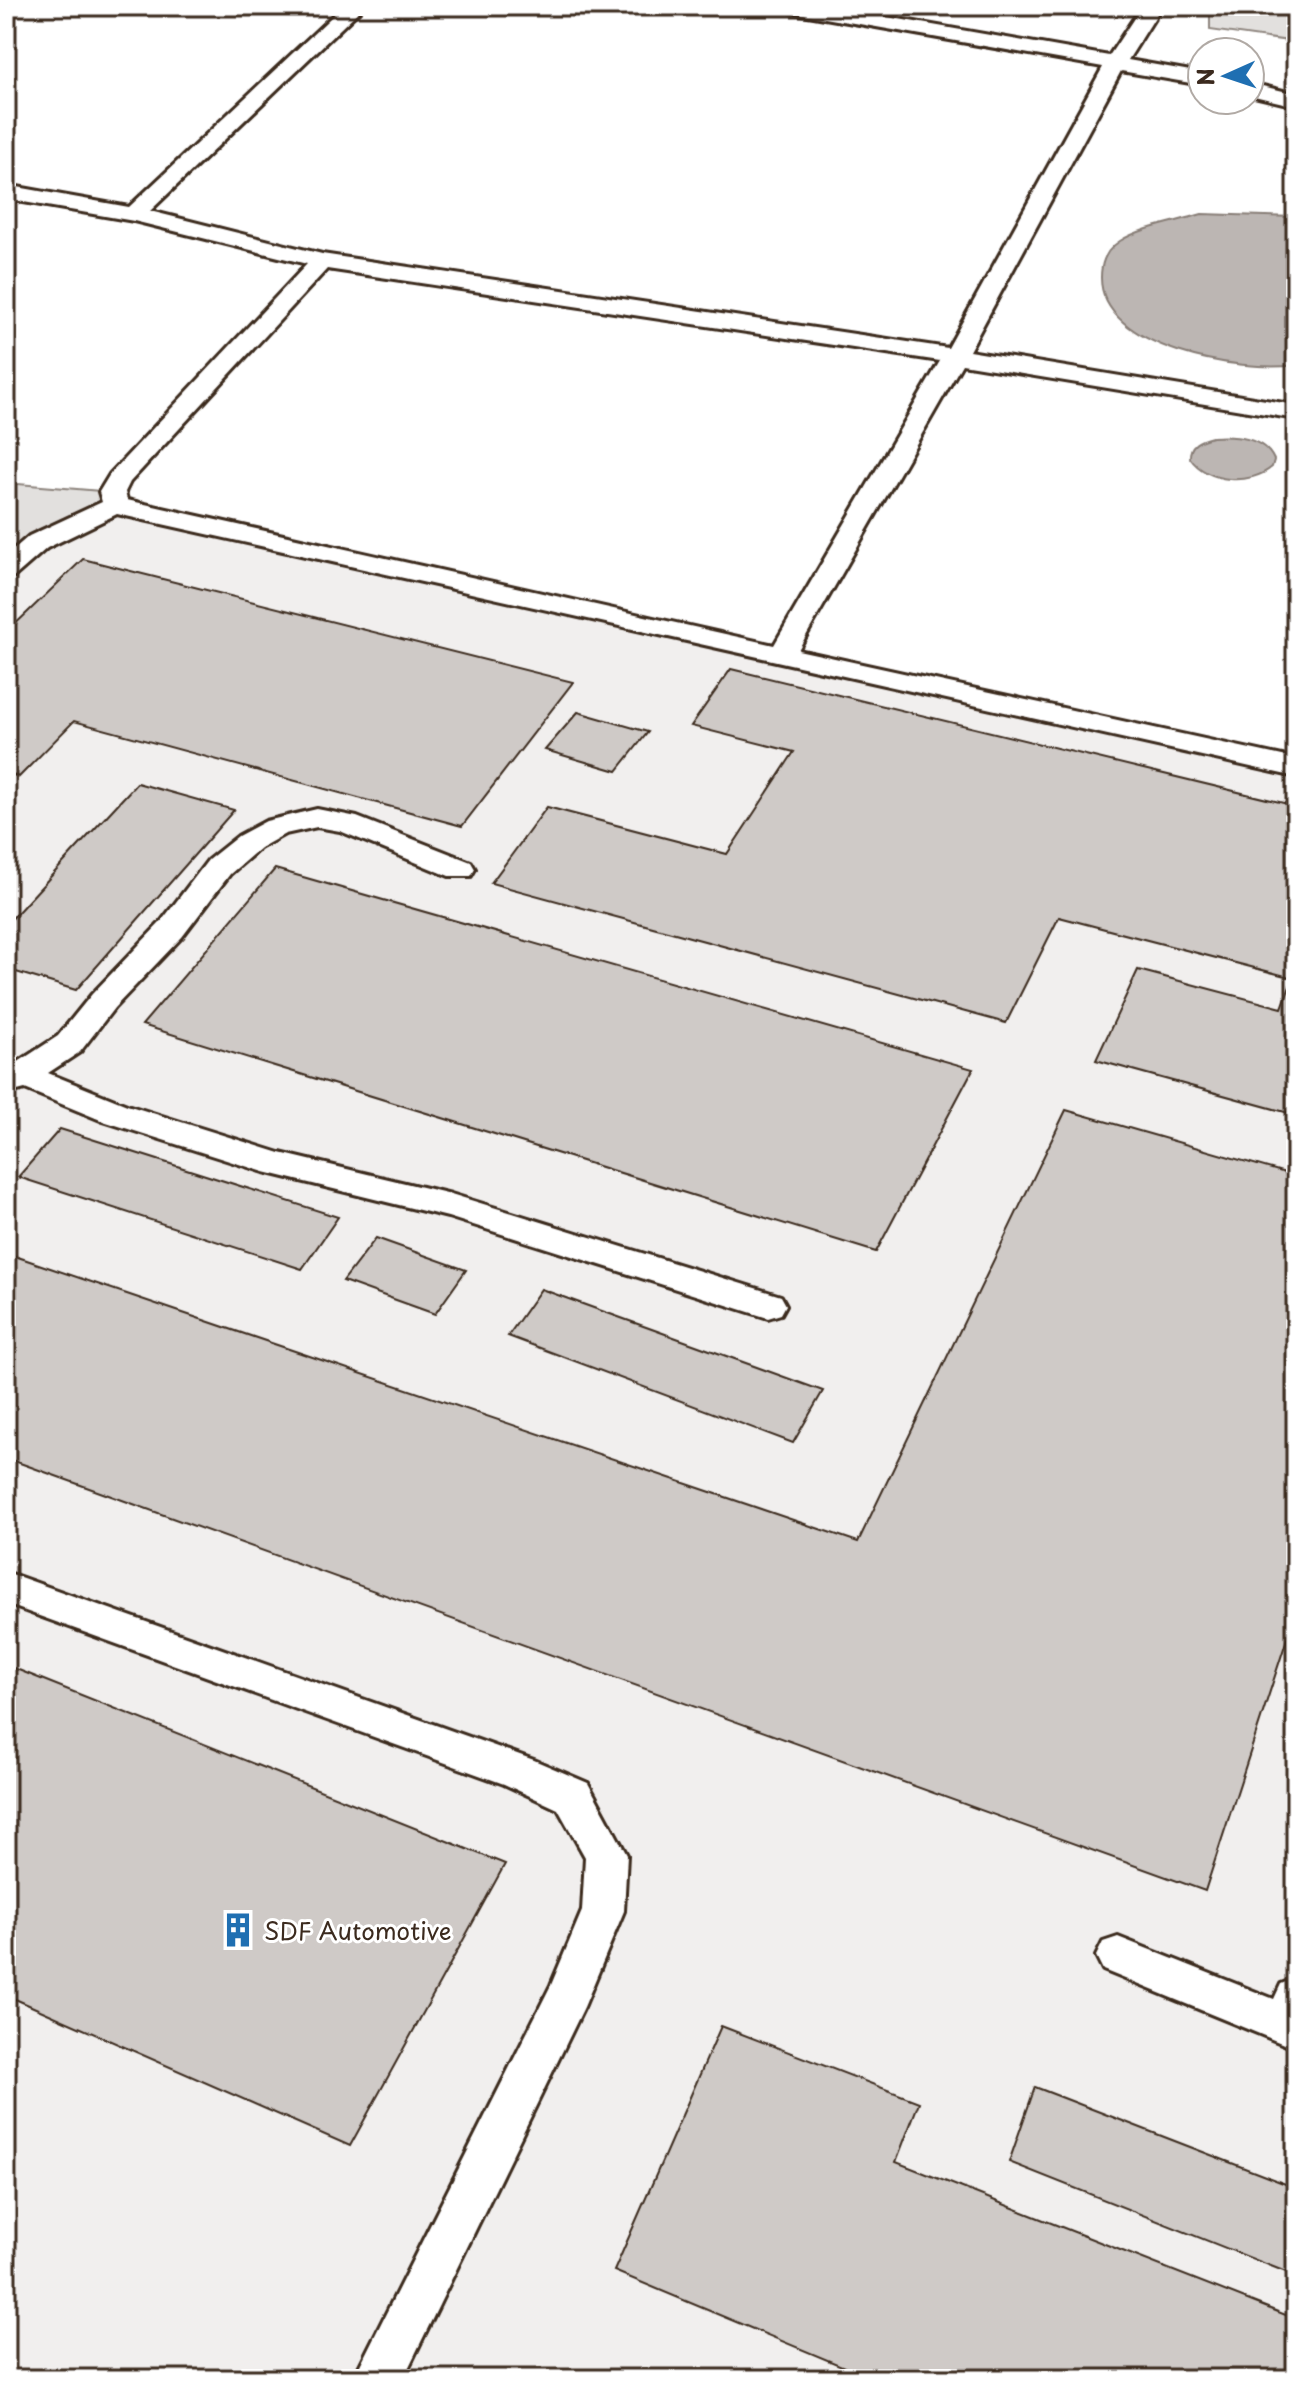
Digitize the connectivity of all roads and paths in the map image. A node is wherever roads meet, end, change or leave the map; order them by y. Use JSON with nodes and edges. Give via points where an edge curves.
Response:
{"nodes":[{"id":1,"x":354,"y":6,"type":"edge"},
{"id":2,"x":791,"y":6,"type":"edge"},
{"id":3,"x":1152,"y":6,"type":"edge"},
{"id":4,"x":1116,"y":62,"type":"junction"},
{"id":5,"x":1186,"y":76,"type":"edge"},
{"id":6,"x":1266,"y":93,"type":"edge"},
{"id":7,"x":1296,"y":100,"type":"edge"},
{"id":8,"x":6,"y":192,"type":"edge"},
{"id":9,"x":134,"y":214,"type":"junction"},
{"id":10,"x":322,"y":261,"type":"junction"},
{"id":11,"x":955,"y":356,"type":"junction"},
{"id":12,"x":1296,"y":412,"type":"edge"},
{"id":13,"x":116,"y":505,"type":"junction"},
{"id":14,"x":6,"y":570,"type":"edge"},
{"id":15,"x":783,"y":652,"type":"junction"},
{"id":16,"x":1296,"y":768,"type":"edge"},
{"id":17,"x":460,"y":869,"type":"dead end"},
{"id":18,"x":14,"y":1081,"type":"edge"},
{"id":19,"x":768,"y":1305,"type":"dead end"},
{"id":20,"x":6,"y":1588,"type":"edge"},
{"id":21,"x":1118,"y":1956,"type":"dead end"},
{"id":22,"x":1293,"y":2017,"type":"edge"},
{"id":23,"x":6,"y":2373,"type":"edge"},
{"id":24,"x":19,"y":2379,"type":"edge"},
{"id":25,"x":377,"y":2379,"type":"edge"}],
"edges":[{"from":1,"to":9,"type":"lane"},
{"from":2,"to":4,"type":"lane"},
{"from":3,"to":4,"type":"lane"},
{"from":4,"to":5,"type":"lane"},
{"from":4,"to":11,"type":"lane"},
{"from":6,"to":7,"type":"lane"},
{"from":8,"to":9,"type":"lane"},
{"from":9,"to":10,"type":"lane"},
{"from":10,"to":11,"type":"lane"},
{"from":10,"to":13,"type":"lane","via":[[119,479],[112,492]]},
{"from":11,"to":12,"type":"lane"},
{"from":11,"to":15,"type":"lane"},
{"from":13,"to":14,"type":"lane","via":[[38,542]]},
{"from":13,"to":15,"type":"lane"},
{"from":15,"to":16,"type":"lane"},
{"from":17,"to":18,"type":"lane","via":[[347,823],[317,818],[276,827],[219,867],[171,930],[69,1044]]},
{"from":18,"to":19,"type":"lane","via":[[276,1164],[451,1206]]},
{"from":20,"to":25,"type":"lane","via":[[573,1796],[606,1855],[603,1911],[569,1993]]},
{"from":21,"to":22,"type":"lane"},
{"from":23,"to":24,"type":"path"}]}
